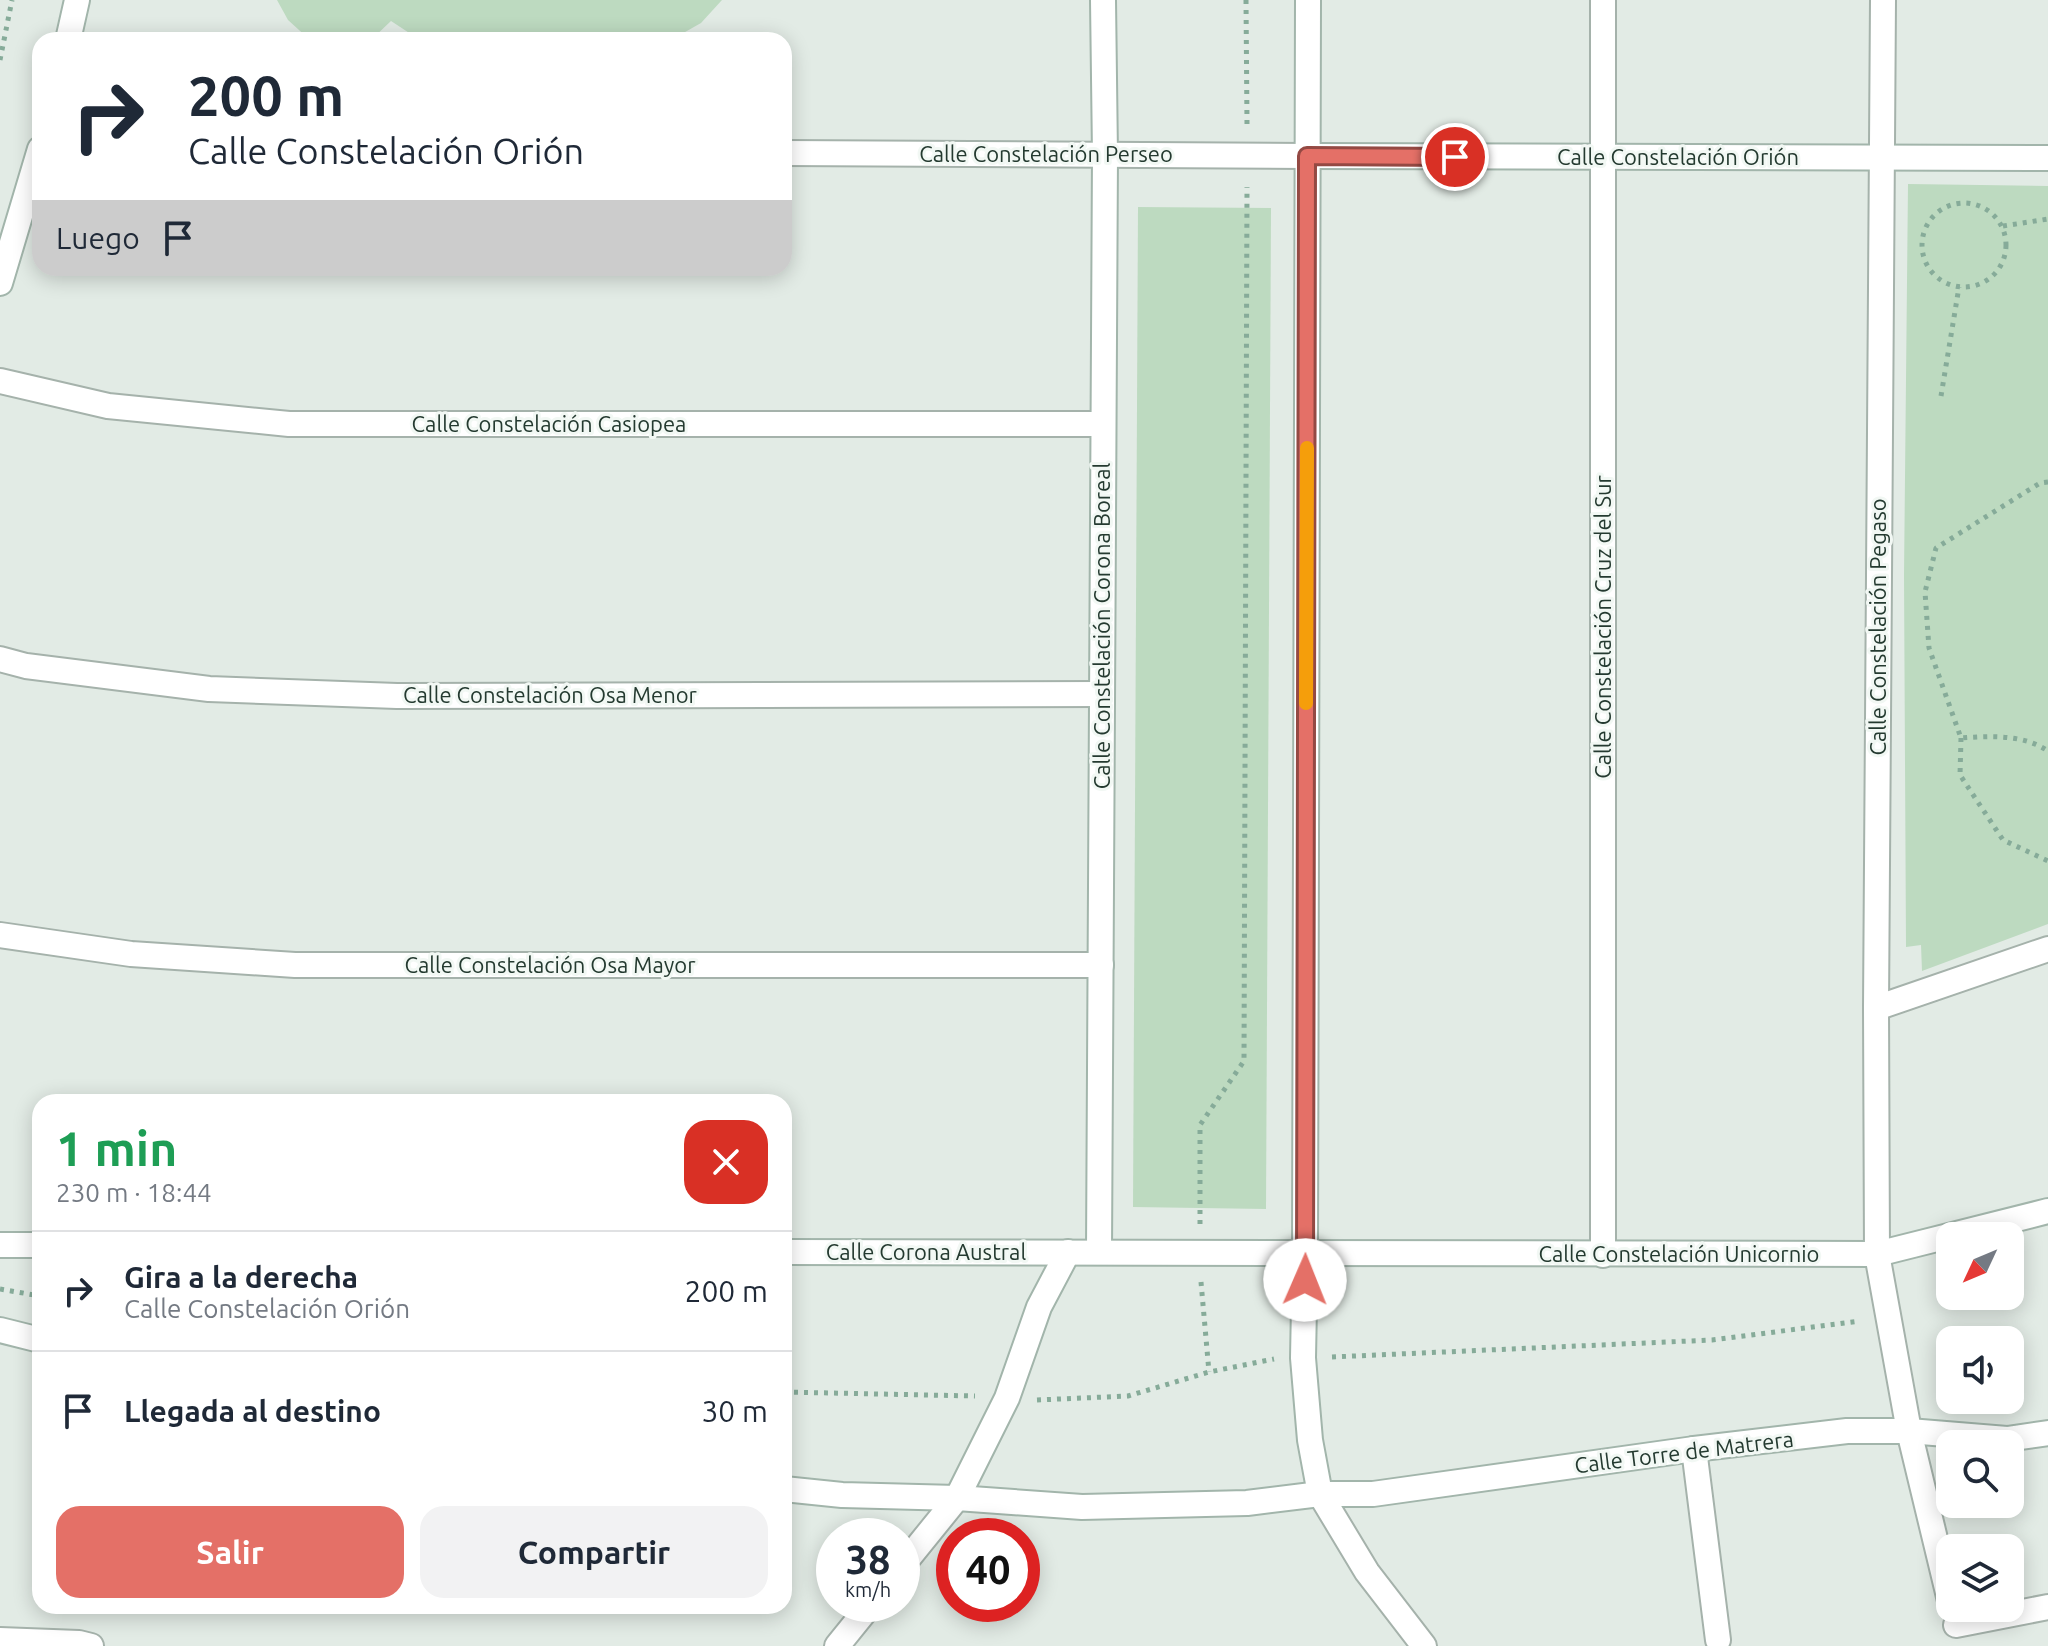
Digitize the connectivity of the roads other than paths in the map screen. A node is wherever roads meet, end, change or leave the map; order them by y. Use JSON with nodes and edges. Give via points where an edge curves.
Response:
{"nodes":[{"id":1,"x":77,"y":0,"type":"edge"},
{"id":2,"x":1103,"y":0,"type":"edge"},
{"id":3,"x":1308,"y":0,"type":"edge"},
{"id":4,"x":1603,"y":0,"type":"edge"},
{"id":5,"x":1883,"y":0,"type":"edge"},
{"id":6,"x":70,"y":32,"type":"edge"},
{"id":7,"x":792,"y":153,"type":"edge"},
{"id":8,"x":1105,"y":155,"type":"junction"},
{"id":9,"x":1307,"y":156,"type":"junction"},
{"id":10,"x":1603,"y":157,"type":"junction"},
{"id":11,"x":1880,"y":158,"type":"junction"},
{"id":12,"x":2048,"y":158,"type":"edge"},
{"id":13,"x":32,"y":176,"type":"edge"},
{"id":14,"x":0,"y":283,"type":"edge"},
{"id":15,"x":0,"y":381,"type":"edge"},
{"id":16,"x":1102,"y":424,"type":"junction"},
{"id":17,"x":0,"y":659,"type":"edge"},
{"id":18,"x":1102,"y":694,"type":"junction"},
{"id":19,"x":0,"y":935,"type":"edge"},
{"id":20,"x":2048,"y":949,"type":"edge"},
{"id":21,"x":1101,"y":965,"type":"junction"},
{"id":22,"x":1876,"y":1008,"type":"junction"},
{"id":23,"x":2048,"y":1211,"type":"edge"},
{"id":24,"x":0,"y":1245,"type":"edge"},
{"id":25,"x":32,"y":1245,"type":"edge"},
{"id":26,"x":792,"y":1252,"type":"edge"},
{"id":27,"x":1068,"y":1252,"type":"junction"},
{"id":28,"x":1099,"y":1252,"type":"junction"},
{"id":29,"x":1305,"y":1254,"type":"junction"},
{"id":30,"x":1877,"y":1254,"type":"junction"},
{"id":31,"x":1603,"y":1255,"type":"junction"},
{"id":32,"x":0,"y":1330,"type":"edge"},
{"id":33,"x":32,"y":1338,"type":"edge"},
{"id":34,"x":1909,"y":1431,"type":"junction"},
{"id":35,"x":2048,"y":1433,"type":"edge"},
{"id":36,"x":1694,"y":1449,"type":"junction"},
{"id":37,"x":792,"y":1490,"type":"edge"},
{"id":38,"x":1320,"y":1494,"type":"junction"},
{"id":39,"x":957,"y":1498,"type":"junction"},
{"id":40,"x":1936,"y":1543,"type":"edge"},
{"id":41,"x":920,"y":1544,"type":"edge"},
{"id":42,"x":2048,"y":1607,"type":"edge"},
{"id":43,"x":856,"y":1622,"type":"edge"},
{"id":44,"x":1956,"y":1626,"type":"edge"},
{"id":45,"x":0,"y":1640,"type":"edge"},
{"id":46,"x":1718,"y":1640,"type":"dead end"},
{"id":47,"x":91,"y":1646,"type":"edge"},
{"id":48,"x":837,"y":1646,"type":"edge"},
{"id":49,"x":1424,"y":1646,"type":"edge"}],
"edges":[{"from":1,"to":6,"type":"street"},
{"from":2,"to":8,"type":"street","name":"Calle Constelación Corona Boreal"},
{"from":3,"to":9,"type":"street"},
{"from":4,"to":10,"type":"street","name":"Calle Constelación Cruz del Sur"},
{"from":5,"to":11,"type":"street","name":"Calle Constelación Pegaso"},
{"from":7,"to":8,"type":"street","name":"Calle Constelación Perseo"},
{"from":8,"to":9,"type":"street","name":"Calle Constelación Perseo"},
{"from":8,"to":16,"type":"street","name":"Calle Constelación Corona Boreal"},
{"from":9,"to":10,"type":"street","name":"Calle Constelación Orión"},
{"from":9,"to":29,"type":"street"},
{"from":10,"to":11,"type":"street","name":"Calle Constelación Orión"},
{"from":10,"to":31,"type":"street","name":"Calle Constelación Cruz del Sur"},
{"from":11,"to":12,"type":"street","name":"Calle Constelación Orión"},
{"from":11,"to":22,"type":"street","name":"Calle Constelación Pegaso"},
{"from":13,"to":14,"type":"street"},
{"from":15,"to":16,"type":"street","name":"Calle Constelación Casiopea","via":[[108,406],[289,424]]},
{"from":16,"to":18,"type":"street","name":"Calle Constelación Corona Boreal"},
{"from":17,"to":18,"type":"street","name":"Calle Constelación Osa Menor","via":[[209,689],[382,695]]},
{"from":18,"to":21,"type":"street","name":"Calle Constelación Corona Boreal"},
{"from":19,"to":21,"type":"street","name":"Calle Constelación Osa Mayor","via":[[131,954],[295,965]]},
{"from":20,"to":22,"type":"street"},
{"from":21,"to":28,"type":"street","name":"Calle Constelación Corona Boreal"},
{"from":22,"to":30,"type":"street","name":"Calle Constelación Pegaso"},
{"from":23,"to":30,"type":"street","name":"Calle Constelación Unicornio"},
{"from":24,"to":25,"type":"street"},
{"from":26,"to":27,"type":"street","name":"Calle Corona Austral"},
{"from":27,"to":28,"type":"street","name":"Calle Corona Austral"},
{"from":27,"to":39,"type":"street","via":[[1039,1307],[1007,1398]]},
{"from":28,"to":29,"type":"street","name":"Calle Constelación Unicornio"},
{"from":29,"to":31,"type":"street","name":"Calle Constelación Unicornio"},
{"from":29,"to":38,"type":"street","via":[[1303,1358]]},
{"from":30,"to":31,"type":"street","name":"Calle Constelación Unicornio"},
{"from":30,"to":34,"type":"street","name":"Calle Constelación Pegaso"},
{"from":32,"to":33,"type":"street"},
{"from":34,"to":35,"type":"street","name":"Calle Torre de Matrera","via":[[2007,1439]]},
{"from":34,"to":36,"type":"street","name":"Calle Torre de Matrera","via":[[1847,1431]]},
{"from":34,"to":40,"type":"street","name":"Calle Constelación Pegaso"},
{"from":36,"to":38,"type":"street","name":"Calle Torre de Matrera","via":[[1373,1494]]},
{"from":36,"to":46,"type":"street"},
{"from":37,"to":39,"type":"street"},
{"from":38,"to":39,"type":"street","name":"Calle Torre de Matrera","via":[[1247,1503],[1082,1507]]},
{"from":38,"to":49,"type":"street","via":[[1367,1572]]},
{"from":39,"to":41,"type":"street"},
{"from":42,"to":44,"type":"street"},
{"from":43,"to":48,"type":"street"},
{"from":45,"to":47,"type":"street"}]}
